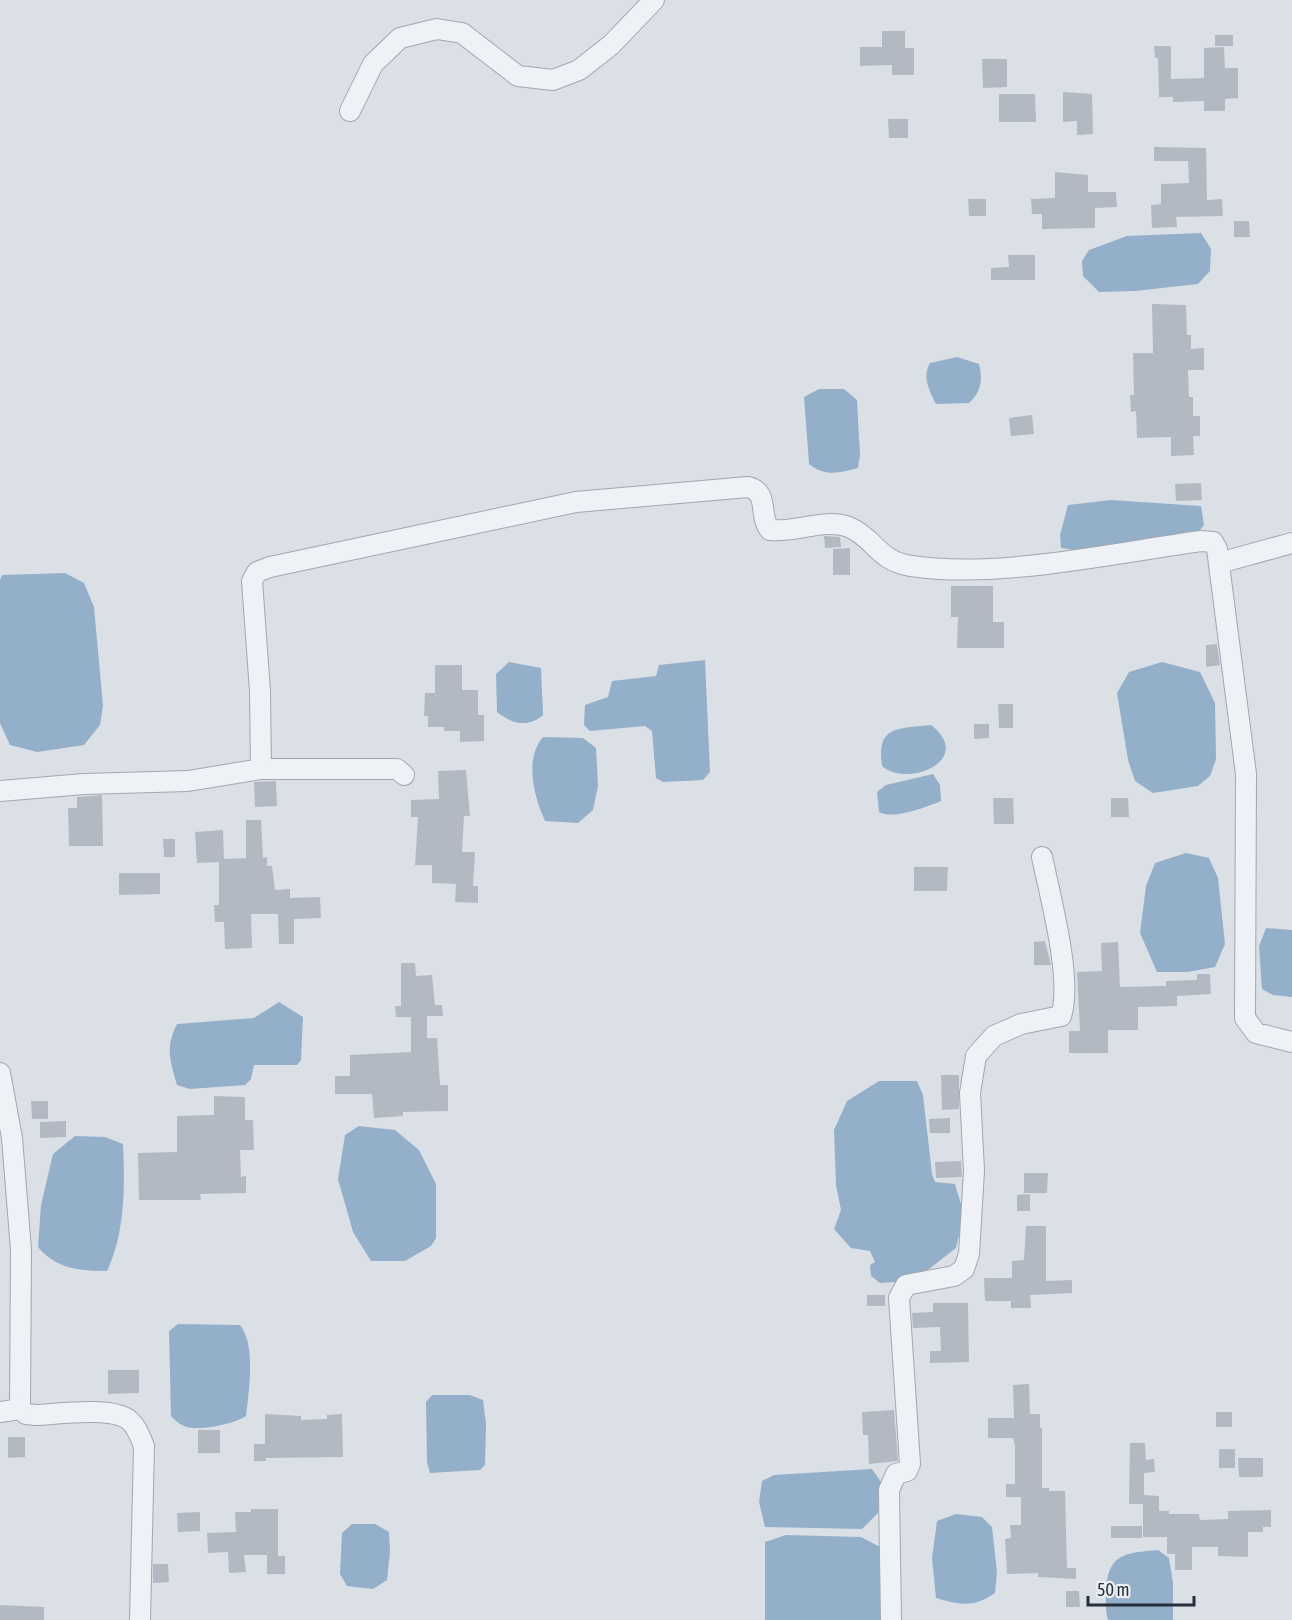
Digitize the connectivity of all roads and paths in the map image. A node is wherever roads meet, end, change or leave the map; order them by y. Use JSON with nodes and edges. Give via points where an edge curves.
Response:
{"nodes":[{"id":1,"x":654,"y":0,"type":"edge"},
{"id":2,"x":350,"y":111,"type":"dead end"},
{"id":3,"x":1292,"y":543,"type":"edge"},
{"id":4,"x":1219,"y":563,"type":"junction"},
{"id":5,"x":261,"y":769,"type":"junction"},
{"id":6,"x":404,"y":775,"type":"dead end"},
{"id":7,"x":0,"y":792,"type":"edge"},
{"id":8,"x":1042,"y":857,"type":"dead end"},
{"id":9,"x":1292,"y":1042,"type":"edge"},
{"id":10,"x":0,"y":1073,"type":"edge"},
{"id":11,"x":20,"y":1409,"type":"junction"},
{"id":12,"x":0,"y":1412,"type":"edge"},
{"id":13,"x":140,"y":1620,"type":"edge"},
{"id":14,"x":891,"y":1620,"type":"edge"}],
"edges":[{"from":1,"to":2,"type":"street","via":[[611,45],[579,70],[553,80],[518,76],[462,33],[437,29],[400,38],[374,64]]},
{"from":3,"to":4,"type":"street"},
{"from":4,"to":5,"type":"street","via":[[1213,542],[1201,541],[1020,566],[910,566],[884,557],[850,526],[770,530],[761,494],[748,487],[576,502],[270,567],[257,572],[252,581]]},
{"from":4,"to":9,"type":"street","via":[[1246,774],[1245,1018],[1256,1034]]},
{"from":5,"to":6,"type":"street","via":[[397,769]]},
{"from":5,"to":7,"type":"street","via":[[188,781],[84,784]]},
{"from":8,"to":14,"type":"street","via":[[1062,960],[1065,1005],[1061,1016],[1021,1024],[994,1036],[976,1056],[970,1093],[974,1171],[969,1254],[964,1269],[954,1276],[906,1285],[899,1298],[910,1464],[907,1471],[896,1474],[889,1490]]},
{"from":10,"to":11,"type":"street","via":[[12,1138],[21,1250]]},
{"from":11,"to":12,"type":"street"},
{"from":11,"to":13,"type":"street","via":[[36,1415],[111,1413],[129,1419],[136,1428],[144,1446]]}]}
